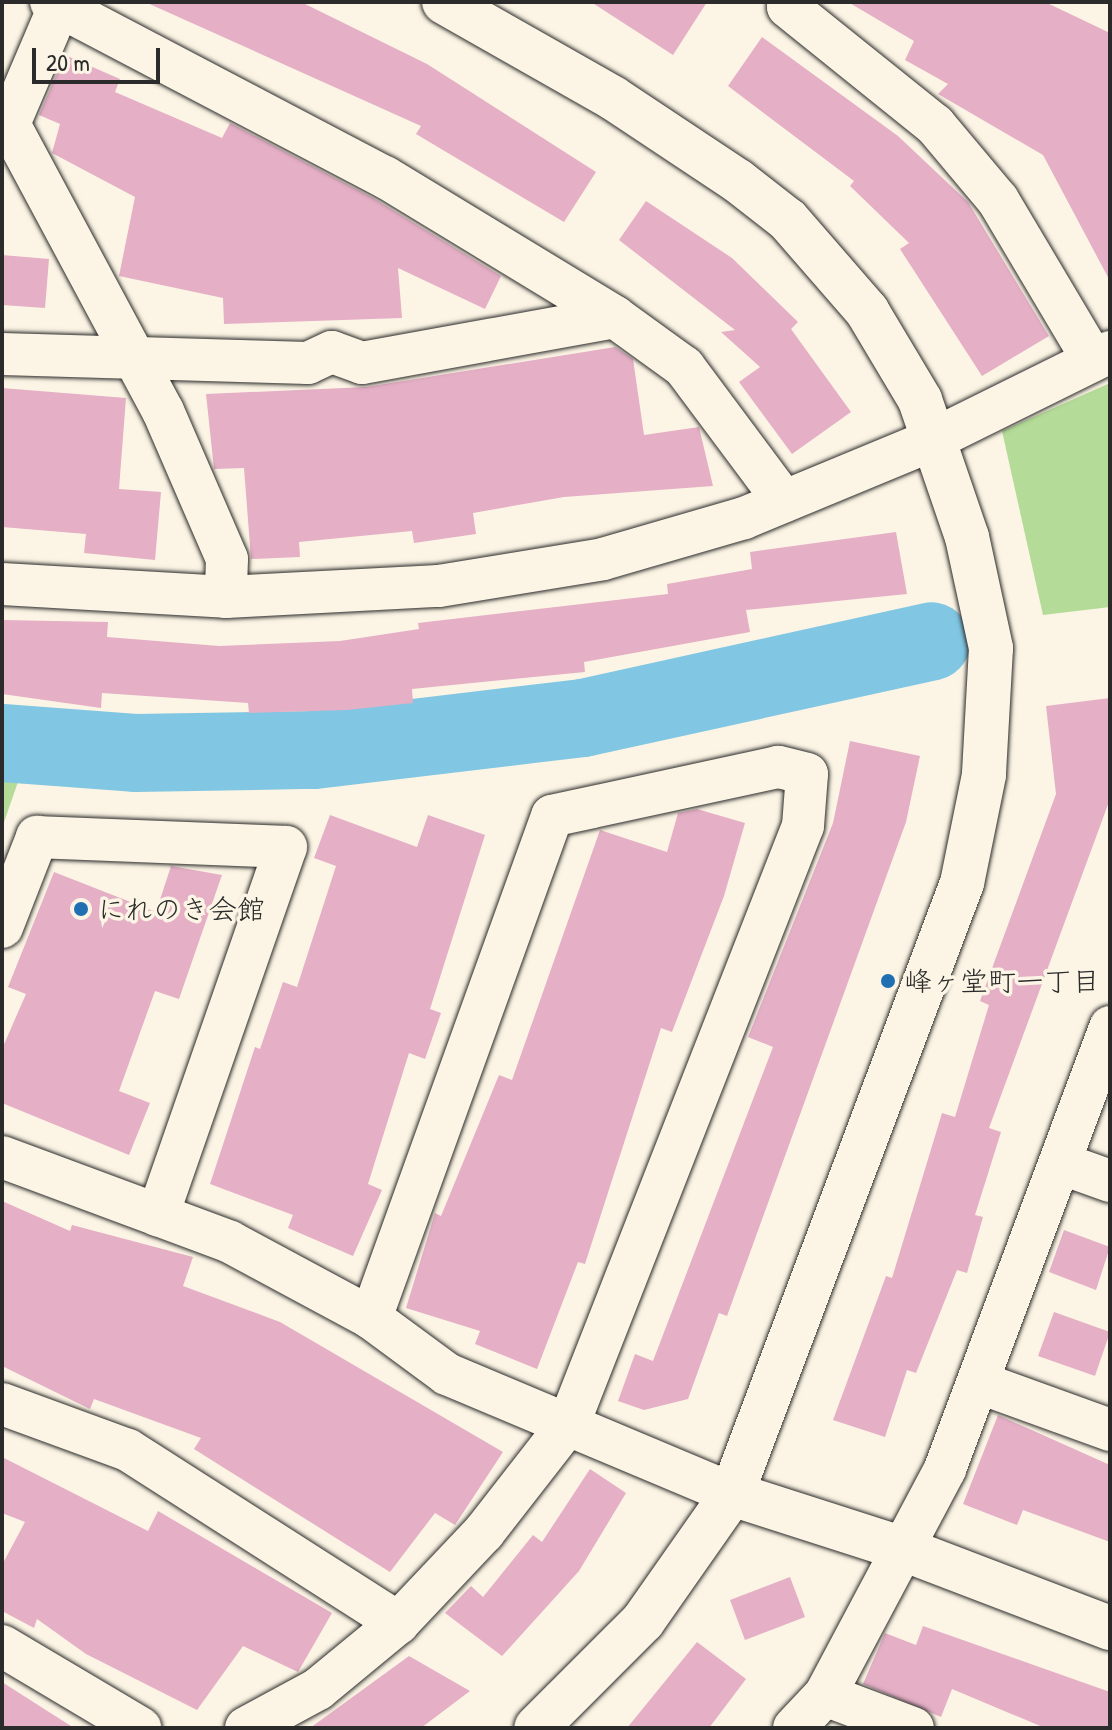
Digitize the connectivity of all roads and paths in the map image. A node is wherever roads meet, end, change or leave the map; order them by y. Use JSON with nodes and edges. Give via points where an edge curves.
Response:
{"nodes":[{"id":1,"x":444,"y":2,"type":"edge"},
{"id":2,"x":790,"y":2,"type":"edge"},
{"id":3,"x":57,"y":3,"type":"edge"},
{"id":4,"x":5,"y":124,"type":"edge"},
{"id":5,"x":615,"y":317,"type":"junction"},
{"id":6,"x":2,"y":354,"type":"edge"},
{"id":7,"x":1101,"y":356,"type":"edge"},
{"id":8,"x":138,"y":362,"type":"junction"},
{"id":9,"x":930,"y":441,"type":"junction"},
{"id":10,"x":784,"y":501,"type":"junction"},
{"id":11,"x":2,"y":584,"type":"edge"},
{"id":12,"x":226,"y":597,"type":"junction"},
{"id":13,"x":2,"y":927,"type":"edge"},
{"id":14,"x":1110,"y":1027,"type":"edge"},
{"id":15,"x":2,"y":1157,"type":"edge"},
{"id":16,"x":1060,"y":1163,"type":"junction"},
{"id":17,"x":1110,"y":1181,"type":"edge"},
{"id":18,"x":158,"y":1215,"type":"junction"},
{"id":19,"x":371,"y":1318,"type":"junction"},
{"id":20,"x":980,"y":1383,"type":"junction"},
{"id":21,"x":2,"y":1404,"type":"edge"},
{"id":22,"x":569,"y":1423,"type":"junction"},
{"id":23,"x":1110,"y":1430,"type":"edge"},
{"id":24,"x":732,"y":1494,"type":"junction"},
{"id":25,"x":903,"y":1549,"type":"junction"},
{"id":26,"x":398,"y":1623,"type":"junction"},
{"id":27,"x":1110,"y":1628,"type":"edge"},
{"id":28,"x":2,"y":1646,"type":"edge"},
{"id":29,"x":825,"y":1695,"type":"junction"},
{"id":30,"x":140,"y":1728,"type":"edge"},
{"id":31,"x":246,"y":1728,"type":"edge"},
{"id":32,"x":536,"y":1728,"type":"edge"},
{"id":33,"x":794,"y":1728,"type":"edge"},
{"id":34,"x":913,"y":1728,"type":"edge"}],
"edges":[{"from":1,"to":9,"type":"street","via":[[613,98],[788,220],[867,311],[920,400]]},
{"from":2,"to":7,"type":"street","via":[[788,7],[935,125],[998,200]]},
{"from":3,"to":4,"type":"street"},
{"from":3,"to":5,"type":"street","via":[[373,170]]},
{"from":4,"to":8,"type":"street"},
{"from":5,"to":8,"type":"street","via":[[362,363],[332,352],[308,363]]},
{"from":5,"to":10,"type":"street","via":[[684,367]]},
{"from":6,"to":8,"type":"street"},
{"from":7,"to":9,"type":"street"},
{"from":8,"to":12,"type":"street","via":[[227,559]]},
{"from":9,"to":10,"type":"street"},
{"from":9,"to":24,"type":"street","via":[[967,537],[991,648],[984,775],[962,883]]},
{"from":10,"to":12,"type":"street","via":[[603,559],[439,586]]},
{"from":11,"to":12,"type":"street"},
{"from":13,"to":18,"type":"street","via":[[37,837],[286,847]]},
{"from":14,"to":16,"type":"street"},
{"from":15,"to":18,"type":"street"},
{"from":16,"to":17,"type":"street"},
{"from":16,"to":20,"type":"street"},
{"from":18,"to":19,"type":"street","via":[[266,1259]]},
{"from":19,"to":22,"type":"street","via":[[447,1374]]},
{"from":19,"to":22,"type":"street","via":[[552,816],[778,767],[807,774],[803,826]]},
{"from":20,"to":23,"type":"street"},
{"from":20,"to":25,"type":"street"},
{"from":21,"to":26,"type":"street","via":[[128,1450]]},
{"from":22,"to":24,"type":"street"},
{"from":22,"to":26,"type":"street","via":[[484,1532]]},
{"from":24,"to":25,"type":"street"},
{"from":24,"to":32,"type":"street","via":[[643,1621]]},
{"from":25,"to":27,"type":"street"},
{"from":25,"to":29,"type":"street"},
{"from":26,"to":31,"type":"street","via":[[318,1689]]},
{"from":28,"to":30,"type":"street"},
{"from":29,"to":33,"type":"street"},
{"from":29,"to":34,"type":"street"}]}
